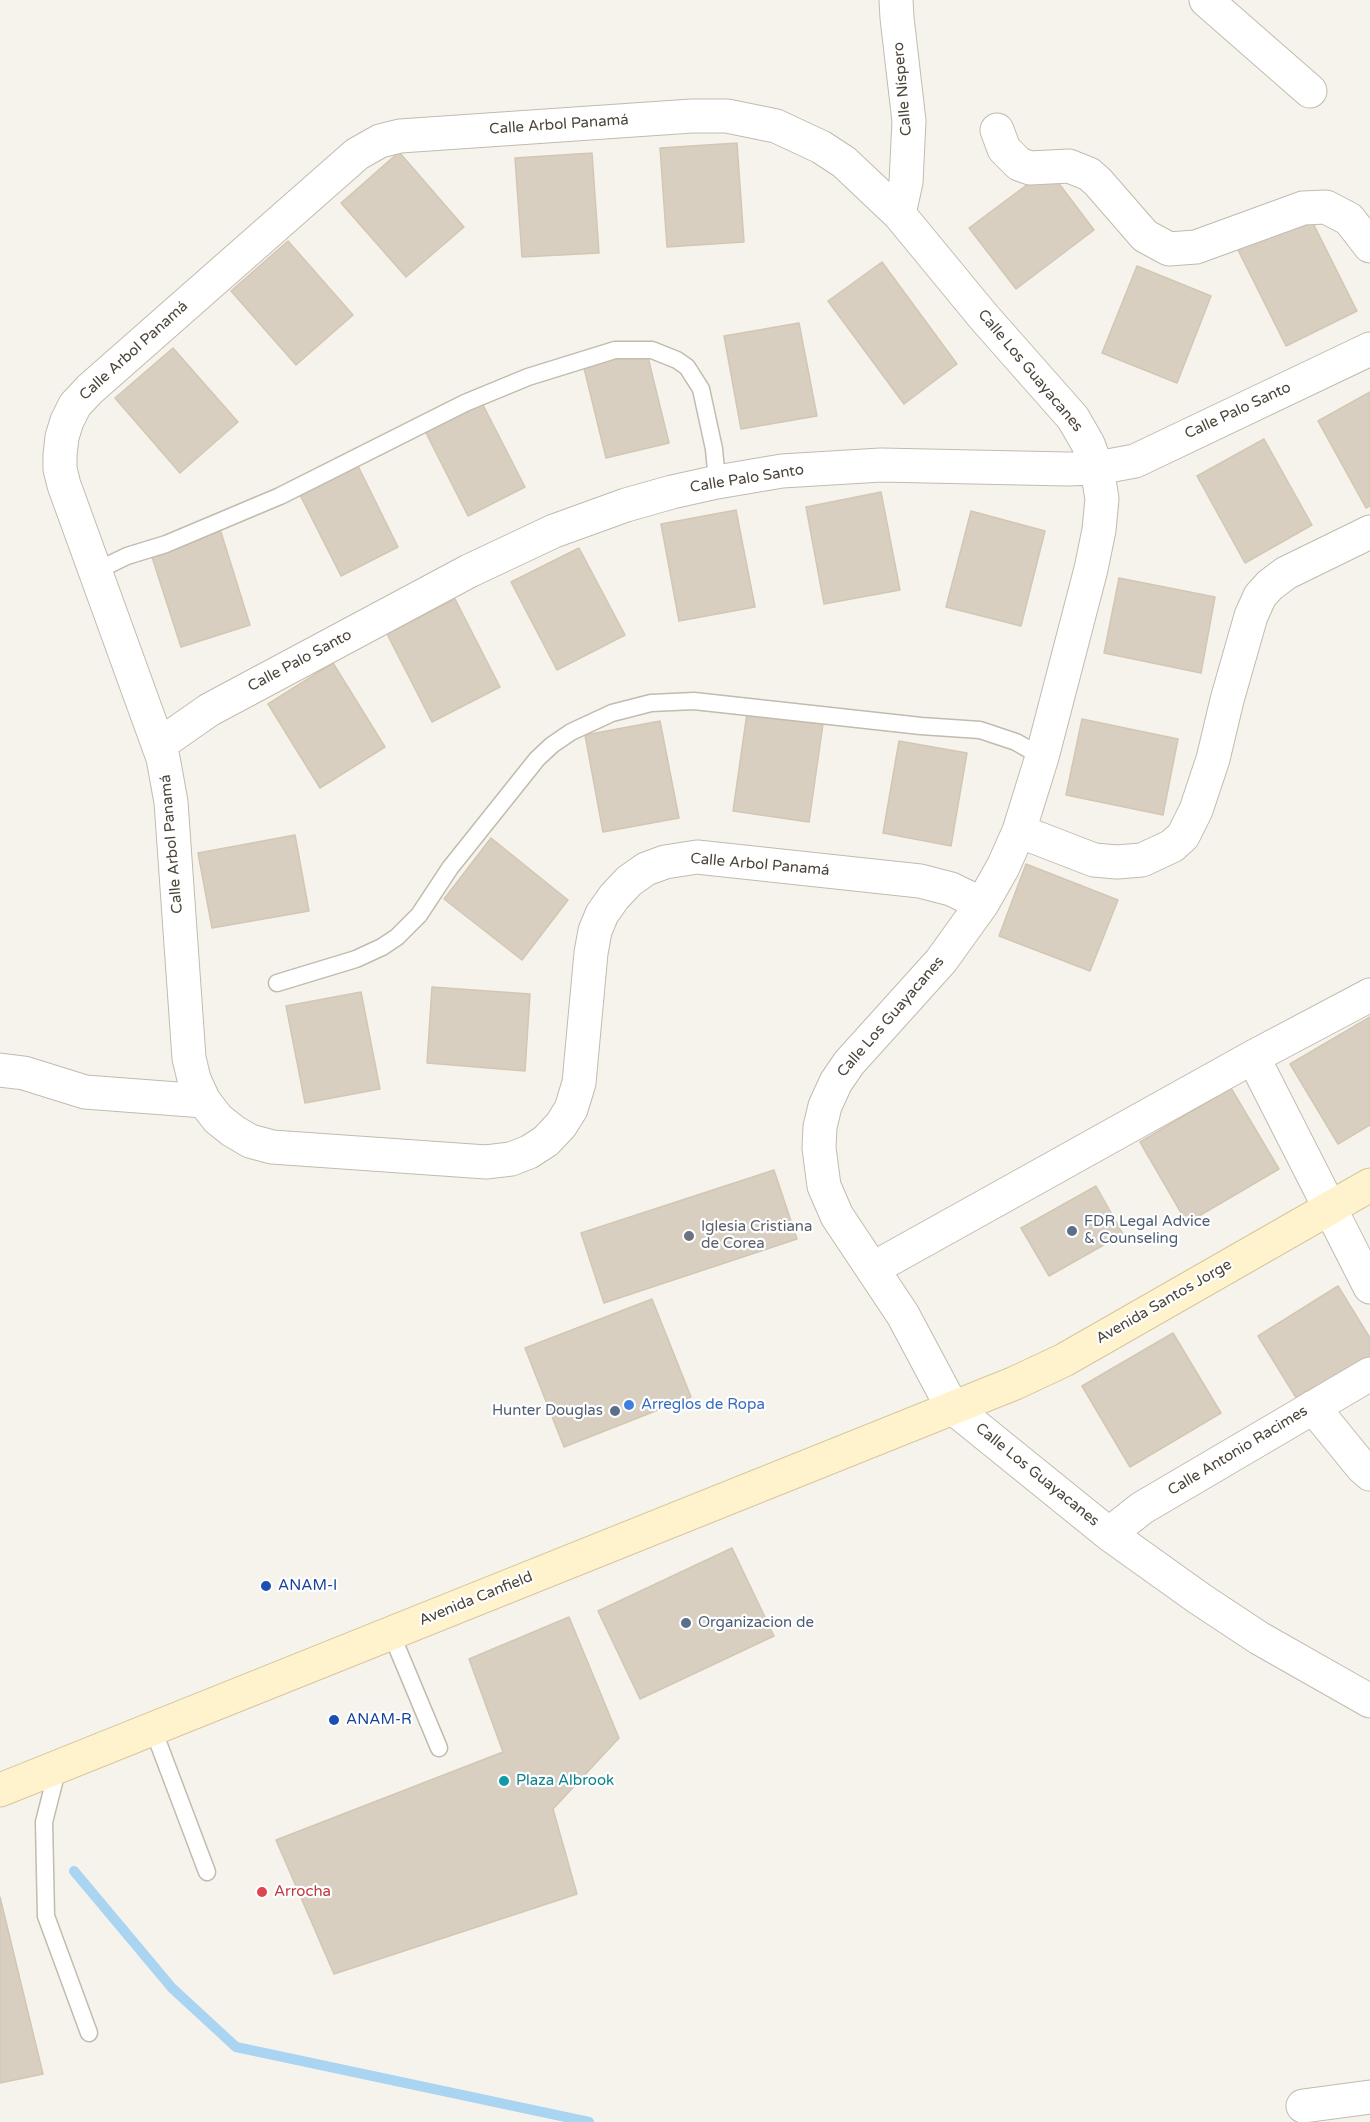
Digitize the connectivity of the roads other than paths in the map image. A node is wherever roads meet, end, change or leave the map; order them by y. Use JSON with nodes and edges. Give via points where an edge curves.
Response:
{"nodes":[{"id":1,"x":896,"y":0,"type":"edge"},
{"id":2,"x":1206,"y":0,"type":"edge"},
{"id":3,"x":1310,"y":91,"type":"dead end"},
{"id":4,"x":997,"y":130,"type":"dead end"},
{"id":5,"x":899,"y":214,"type":"junction"},
{"id":6,"x":1370,"y":246,"type":"edge"},
{"id":7,"x":1370,"y":349,"type":"edge"},
{"id":8,"x":1097,"y":468,"type":"junction"},
{"id":9,"x":717,"y":482,"type":"junction"},
{"id":10,"x":1370,"y":532,"type":"edge"},
{"id":11,"x":96,"y":571,"type":"junction"},
{"id":12,"x":159,"y":745,"type":"junction"},
{"id":13,"x":1042,"y":756,"type":"junction"},
{"id":14,"x":1019,"y":831,"type":"junction"},
{"id":15,"x":982,"y":904,"type":"junction"},
{"id":16,"x":277,"y":983,"type":"dead end"},
{"id":17,"x":1370,"y":994,"type":"edge"},
{"id":18,"x":1253,"y":1057,"type":"junction"},
{"id":19,"x":0,"y":1070,"type":"edge"},
{"id":20,"x":204,"y":1101,"type":"junction"},
{"id":21,"x":1370,"y":1185,"type":"edge"},
{"id":22,"x":1329,"y":1208,"type":"junction"},
{"id":23,"x":874,"y":1268,"type":"junction"},
{"id":24,"x":1370,"y":1287,"type":"edge"},
{"id":25,"x":1370,"y":1374,"type":"edge"},
{"id":26,"x":952,"y":1407,"type":"junction"},
{"id":27,"x":1313,"y":1407,"type":"junction"},
{"id":28,"x":1370,"y":1474,"type":"edge"},
{"id":29,"x":1109,"y":1533,"type":"junction"},
{"id":30,"x":391,"y":1633,"type":"junction"},
{"id":31,"x":1370,"y":1701,"type":"edge"},
{"id":32,"x":153,"y":1729,"type":"junction"},
{"id":33,"x":439,"y":1748,"type":"dead end"},
{"id":34,"x":58,"y":1767,"type":"junction"},
{"id":35,"x":0,"y":1790,"type":"edge"},
{"id":36,"x":207,"y":1872,"type":"dead end"},
{"id":37,"x":89,"y":2033,"type":"dead end"},
{"id":38,"x":1370,"y":2097,"type":"edge"},
{"id":39,"x":1303,"y":2106,"type":"dead end"}],
"edges":[{"from":1,"to":5,"type":"street","name":"Calle Níspero","via":[[909,121],[906,182]]},
{"from":2,"to":3,"type":"street"},
{"from":4,"to":6,"type":"street","via":[[1004,149],[1019,164],[1030,168],[1069,166],[1089,174],[1145,236],[1169,249],[1196,247],[1303,208],[1326,207],[1349,219]]},
{"from":5,"to":8,"type":"street","name":"Calle Los Guayacanes","via":[[1073,418]]},
{"from":5,"to":11,"type":"street","name":"Calle Arbol Panamá","via":[[844,162],[821,147],[776,126],[727,116],[400,136],[374,144],[348,161],[75,405],[62,437],[60,469]]},
{"from":7,"to":8,"type":"street","name":"Calle Palo Santo","via":[[1135,461]]},
{"from":8,"to":9,"type":"street","name":"Calle Palo Santo","via":[[846,466]]},
{"from":8,"to":13,"type":"street","name":"Calle Los Guayacanes","via":[[1102,500],[1099,530]]},
{"from":9,"to":11,"type":"lane","via":[[700,389],[687,367],[652,350],[615,350],[528,377],[465,403],[280,496]]},
{"from":9,"to":12,"type":"street","name":"Calle Palo Santo","via":[[626,505],[522,545],[209,710]]},
{"from":10,"to":14,"type":"street","via":[[1286,573],[1260,596],[1196,810],[1183,836],[1172,846],[1142,860],[1094,860]]},
{"from":11,"to":12,"type":"street","name":"Calle Arbol Panamá"},
{"from":12,"to":20,"type":"street","name":"Calle Arbol Panamá","via":[[171,802],[189,1058]]},
{"from":13,"to":14,"type":"street","name":"Calle Los Guayacanes"},
{"from":13,"to":16,"type":"lane","via":[[980,730],[694,701],[651,703],[612,713],[571,732],[537,759],[397,937],[356,959]]},
{"from":14,"to":15,"type":"street","name":"Calle Los Guayacanes"},
{"from":15,"to":20,"type":"street","name":"Calle Arbol Panamá","via":[[951,889],[920,881],[718,858],[682,858],[646,869],[614,897],[595,931],[579,1083],[571,1109],[546,1141],[511,1159],[486,1162],[272,1147],[233,1131]]},
{"from":15,"to":23,"type":"street","name":"Calle Los Guayacanes","via":[[941,961],[849,1062],[825,1106],[819,1148],[824,1186],[837,1216]]},
{"from":17,"to":18,"type":"street"},
{"from":18,"to":22,"type":"street"},
{"from":18,"to":23,"type":"street"},
{"from":19,"to":20,"type":"street","via":[[24,1073],[85,1092]]},
{"from":21,"to":22,"type":"main road","name":"Avenida Santos Jorge"},
{"from":22,"to":24,"type":"street"},
{"from":22,"to":26,"type":"main road","name":"Avenida Santos Jorge","via":[[1064,1360]]},
{"from":23,"to":26,"type":"street","name":"Calle Los Guayacanes"},
{"from":25,"to":27,"type":"street","name":"Calle Antonio Racimes"},
{"from":26,"to":29,"type":"street","name":"Calle Los Guayacanes"},
{"from":26,"to":30,"type":"main road","name":"Avenida Canfield"},
{"from":27,"to":28,"type":"street"},
{"from":27,"to":29,"type":"street","name":"Calle Antonio Racimes","via":[[1142,1508]]},
{"from":29,"to":31,"type":"street","name":"Calle Los Guayacanes","via":[[1259,1638]]},
{"from":30,"to":32,"type":"main road","name":"Avenida Canfield"},
{"from":30,"to":33,"type":"lane"},
{"from":32,"to":34,"type":"main road","name":"Avenida Canfield"},
{"from":32,"to":36,"type":"lane"},
{"from":34,"to":35,"type":"main road","name":"Avenida Canfield"},
{"from":34,"to":37,"type":"lane","via":[[44,1821],[46,1916]]},
{"from":38,"to":39,"type":"street"}]}
